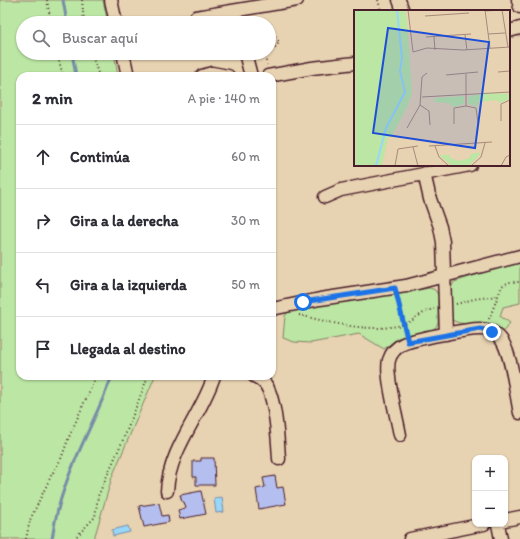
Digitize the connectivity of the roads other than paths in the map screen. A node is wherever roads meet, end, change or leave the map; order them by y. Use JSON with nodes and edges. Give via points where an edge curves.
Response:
{"nodes":[{"id":1,"x":111,"y":0,"type":"edge"},
{"id":2,"x":297,"y":0,"type":"edge"},
{"id":3,"x":399,"y":0,"type":"edge"},
{"id":4,"x":518,"y":0,"type":"edge"},
{"id":5,"x":520,"y":7,"type":"edge"},
{"id":6,"x":403,"y":10,"type":"edge"},
{"id":7,"x":114,"y":16,"type":"edge"},
{"id":8,"x":241,"y":16,"type":"edge"},
{"id":9,"x":520,"y":28,"type":"edge"},
{"id":10,"x":510,"y":31,"type":"edge"},
{"id":11,"x":125,"y":60,"type":"edge"},
{"id":12,"x":247,"y":60,"type":"edge"},
{"id":13,"x":354,"y":64,"type":"edge"},
{"id":14,"x":127,"y":72,"type":"edge"},
{"id":15,"x":250,"y":72,"type":"edge"},
{"id":16,"x":276,"y":75,"type":"edge"},
{"id":17,"x":464,"y":166,"type":"edge"},
{"id":18,"x":424,"y":173,"type":"junction"},
{"id":19,"x":325,"y":197,"type":"dead end"},
{"id":20,"x":520,"y":256,"type":"edge"},
{"id":21,"x":443,"y":278,"type":"junction"},
{"id":22,"x":276,"y":308,"type":"edge"},
{"id":23,"x":446,"y":334,"type":"junction"},
{"id":24,"x":212,"y":380,"type":"edge"},
{"id":25,"x":259,"y":380,"type":"edge"},
{"id":26,"x":520,"y":413,"type":"edge"},
{"id":27,"x":400,"y":435,"type":"dead end"},
{"id":28,"x":279,"y":459,"type":"dead end"},
{"id":29,"x":167,"y":491,"type":"dead end"},
{"id":30,"x":520,"y":517,"type":"edge"},
{"id":31,"x":508,"y":519,"type":"edge"},
{"id":32,"x":472,"y":526,"type":"edge"},
{"id":33,"x":499,"y":527,"type":"edge"},
{"id":34,"x":410,"y":539,"type":"edge"},
{"id":35,"x":501,"y":539,"type":"edge"}],
"edges":[{"from":1,"to":7,"type":"street"},
{"from":2,"to":8,"type":"street"},
{"from":3,"to":6,"type":"street"},
{"from":4,"to":5,"type":"street"},
{"from":9,"to":10,"type":"street"},
{"from":11,"to":14,"type":"street"},
{"from":12,"to":15,"type":"street"},
{"from":13,"to":16,"type":"street"},
{"from":17,"to":18,"type":"street"},
{"from":18,"to":19,"type":"street","via":[[341,190]]},
{"from":18,"to":21,"type":"street","via":[[440,227]]},
{"from":20,"to":21,"type":"street"},
{"from":21,"to":22,"type":"street"},
{"from":21,"to":23,"type":"street"},
{"from":23,"to":26,"type":"street","via":[[486,329],[498,336],[506,346]]},
{"from":23,"to":27,"type":"street","via":[[408,342],[397,348],[391,357],[388,365]]},
{"from":24,"to":29,"type":"street","via":[[175,458]]},
{"from":25,"to":28,"type":"street","via":[[266,385],[275,416]]},
{"from":30,"to":31,"type":"street"},
{"from":32,"to":34,"type":"street"},
{"from":33,"to":35,"type":"street"}]}
